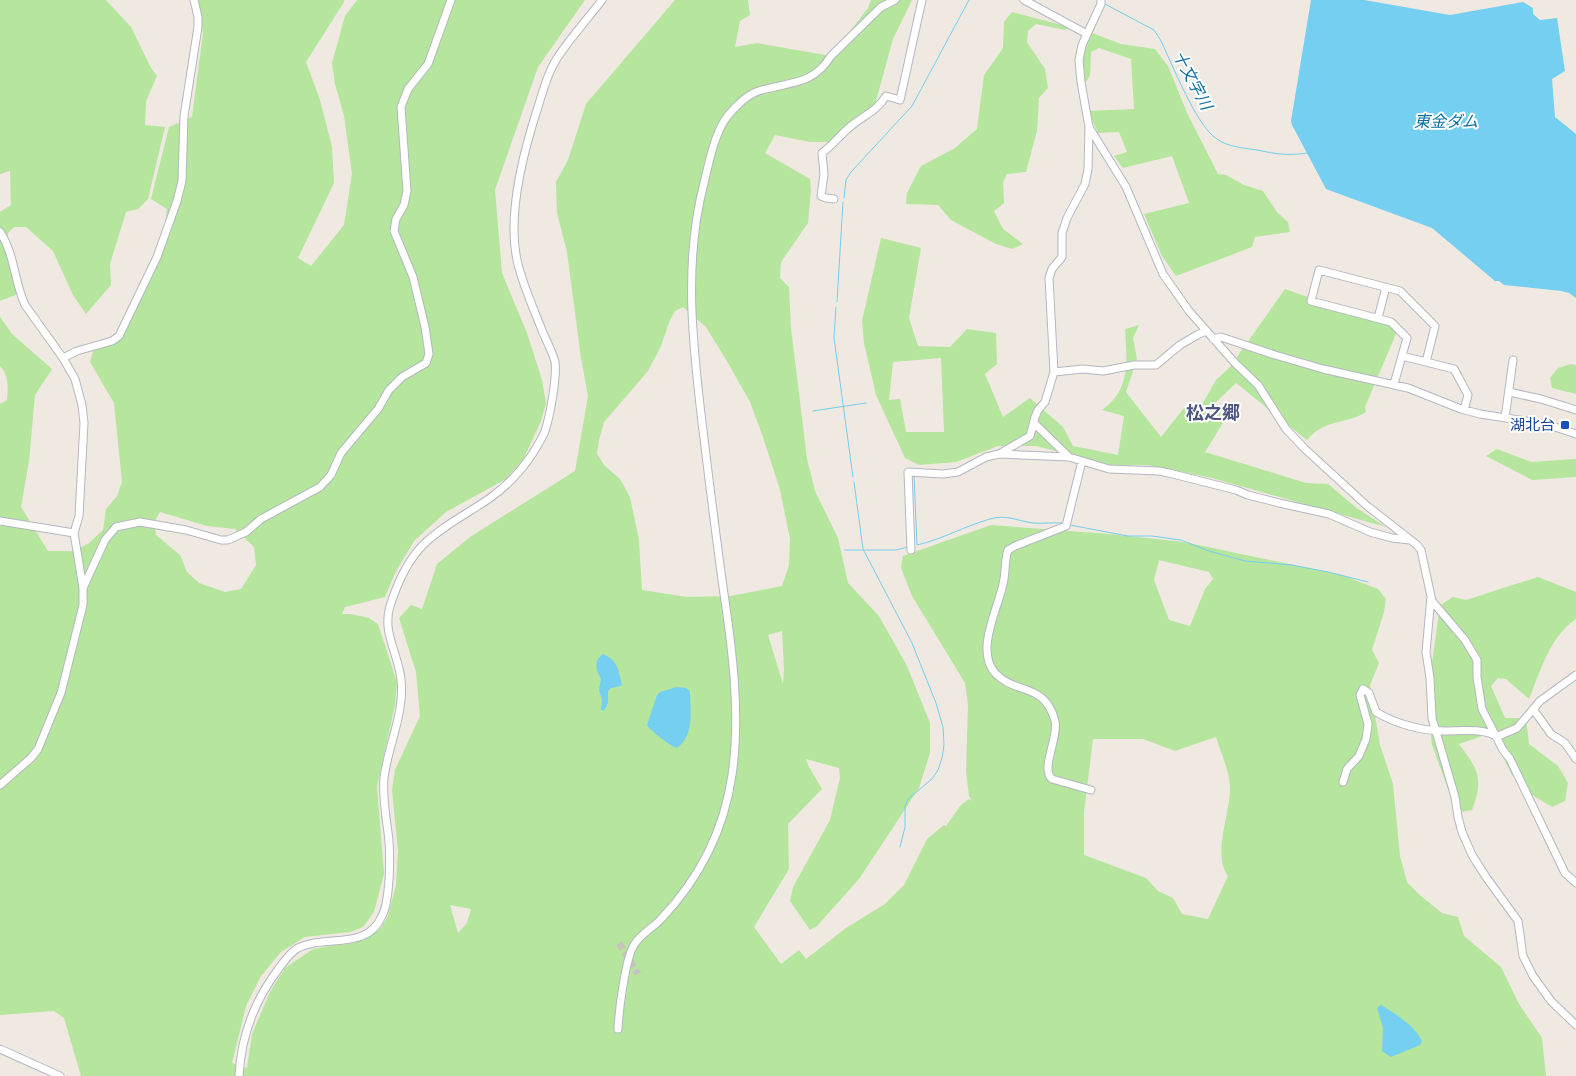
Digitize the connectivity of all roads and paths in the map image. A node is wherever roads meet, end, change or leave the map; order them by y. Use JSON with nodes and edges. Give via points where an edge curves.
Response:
{"nodes":[{"id":1,"x":194,"y":0,"type":"edge"},
{"id":2,"x":451,"y":0,"type":"edge"},
{"id":3,"x":602,"y":0,"type":"edge"},
{"id":4,"x":895,"y":0,"type":"edge"},
{"id":5,"x":922,"y":0,"type":"edge"},
{"id":6,"x":1024,"y":0,"type":"edge"},
{"id":7,"x":1101,"y":0,"type":"edge"},
{"id":8,"x":1087,"y":34,"type":"junction"},
{"id":9,"x":1089,"y":127,"type":"junction"},
{"id":10,"x":834,"y":199,"type":"dead end"},
{"id":11,"x":0,"y":232,"type":"edge"},
{"id":12,"x":1386,"y":287,"type":"junction"},
{"id":13,"x":1378,"y":318,"type":"junction"},
{"id":14,"x":1206,"y":331,"type":"junction"},
{"id":15,"x":1213,"y":339,"type":"junction"},
{"id":16,"x":1402,"y":356,"type":"junction"},
{"id":17,"x":63,"y":358,"type":"junction"},
{"id":18,"x":1513,"y":360,"type":"dead end"},
{"id":19,"x":1426,"y":362,"type":"junction"},
{"id":20,"x":1054,"y":372,"type":"junction"},
{"id":21,"x":1394,"y":384,"type":"junction"},
{"id":22,"x":1509,"y":392,"type":"junction"},
{"id":23,"x":1464,"y":410,"type":"junction"},
{"id":24,"x":1576,"y":410,"type":"edge"},
{"id":25,"x":1505,"y":418,"type":"junction"},
{"id":26,"x":1034,"y":424,"type":"junction"},
{"id":27,"x":1576,"y":434,"type":"edge"},
{"id":28,"x":999,"y":454,"type":"junction"},
{"id":29,"x":1069,"y":457,"type":"junction"},
{"id":30,"x":1082,"y":461,"type":"junction"},
{"id":31,"x":0,"y":521,"type":"edge"},
{"id":32,"x":74,"y":533,"type":"junction"},
{"id":33,"x":1410,"y":540,"type":"junction"},
{"id":34,"x":911,"y":550,"type":"dead end"},
{"id":35,"x":83,"y":588,"type":"junction"},
{"id":36,"x":1431,"y":596,"type":"junction"},
{"id":37,"x":1576,"y":675,"type":"edge"},
{"id":38,"x":1533,"y":709,"type":"junction"},
{"id":39,"x":1435,"y":730,"type":"junction"},
{"id":40,"x":1496,"y":737,"type":"junction"},
{"id":41,"x":1576,"y":759,"type":"edge"},
{"id":42,"x":1343,"y":782,"type":"dead end"},
{"id":43,"x":0,"y":785,"type":"edge"},
{"id":44,"x":1091,"y":790,"type":"dead end"},
{"id":45,"x":1576,"y":884,"type":"edge"},
{"id":46,"x":1576,"y":1025,"type":"edge"},
{"id":47,"x":618,"y":1029,"type":"dead end"},
{"id":48,"x":0,"y":1050,"type":"edge"},
{"id":49,"x":60,"y":1076,"type":"edge"},
{"id":50,"x":239,"y":1076,"type":"edge"}],
"edges":[{"from":1,"to":17,"type":"street","via":[[198,27],[184,116],[182,181],[178,201],[157,257],[119,336]]},
{"from":2,"to":35,"type":"street","via":[[428,64],[408,89],[401,108],[407,191],[394,231],[413,277],[428,348],[426,363],[402,377],[389,390],[378,409],[341,453],[331,475],[320,487],[228,540],[140,522],[116,527],[105,540]]},
{"from":3,"to":50,"type":"street","via":[[554,62],[534,120],[519,179],[514,232],[518,266],[555,362],[545,431],[518,474],[492,497],[441,530],[417,551],[389,608],[387,622],[401,680],[401,694],[384,782],[390,858],[382,916],[372,931],[365,935],[307,945],[293,951],[254,1009]]},
{"from":4,"to":47,"type":"street","via":[[881,7],[807,80],[752,93],[726,119],[713,148],[694,230],[691,303],[712,512],[729,617],[735,692],[733,771],[718,833],[706,857],[683,892],[660,921],[642,934],[630,954]]},
{"from":5,"to":10,"type":"street","via":[[900,100],[886,96],[880,105],[822,153],[821,196]]},
{"from":6,"to":8,"type":"street"},
{"from":7,"to":8,"type":"street"},
{"from":8,"to":9,"type":"street","via":[[1079,60]]},
{"from":9,"to":14,"type":"street","via":[[1126,187],[1163,274]]},
{"from":9,"to":20,"type":"street","via":[[1085,184],[1067,218],[1062,233],[1062,257],[1049,278]]},
{"from":11,"to":17,"type":"street","via":[[11,253],[25,305]]},
{"from":12,"to":13,"type":"street"},
{"from":12,"to":13,"type":"street","via":[[1319,270],[1312,301]]},
{"from":12,"to":19,"type":"street","via":[[1400,291],[1435,326]]},
{"from":13,"to":16,"type":"street","via":[[1391,322],[1407,338]]},
{"from":14,"to":15,"type":"street"},
{"from":14,"to":20,"type":"street","via":[[1197,334],[1156,365]]},
{"from":15,"to":21,"type":"street","via":[[1221,337],[1323,369]]},
{"from":15,"to":33,"type":"street","via":[[1258,385],[1286,428],[1305,449]]},
{"from":16,"to":19,"type":"street"},
{"from":16,"to":21,"type":"street"},
{"from":17,"to":32,"type":"street","via":[[79,391],[84,423],[79,516]]},
{"from":18,"to":22,"type":"street"},
{"from":19,"to":23,"type":"street","via":[[1454,369],[1468,395]]},
{"from":20,"to":26,"type":"street"},
{"from":21,"to":23,"type":"street"},
{"from":22,"to":24,"type":"street"},
{"from":22,"to":25,"type":"street"},
{"from":23,"to":25,"type":"street"},
{"from":25,"to":27,"type":"street","via":[[1546,424]]},
{"from":26,"to":28,"type":"street","via":[[1030,436]]},
{"from":26,"to":29,"type":"street"},
{"from":28,"to":29,"type":"street"},
{"from":28,"to":34,"type":"street","via":[[958,472],[908,472]]},
{"from":29,"to":30,"type":"street"},
{"from":30,"to":33,"type":"street","via":[[1109,469],[1170,473],[1279,504],[1329,514],[1370,532]]},
{"from":30,"to":44,"type":"street","via":[[1066,526],[1008,550],[1003,584],[986,645],[990,667],[995,673],[1041,696],[1049,707],[1056,732],[1047,771],[1049,777]]},
{"from":31,"to":32,"type":"street"},
{"from":32,"to":35,"type":"street"},
{"from":33,"to":36,"type":"street","via":[[1421,550]]},
{"from":35,"to":43,"type":"street","via":[[80,622],[61,693],[38,748]]},
{"from":36,"to":39,"type":"street","via":[[1426,652]]},
{"from":36,"to":40,"type":"street","via":[[1477,660],[1482,709]]},
{"from":37,"to":38,"type":"street"},
{"from":38,"to":40,"type":"street","via":[[1517,728]]},
{"from":38,"to":41,"type":"street","via":[[1551,734],[1565,743]]},
{"from":39,"to":40,"type":"street","via":[[1491,733]]},
{"from":39,"to":42,"type":"street","via":[[1383,716],[1376,712],[1369,693],[1363,689],[1360,695],[1368,724],[1366,739]]},
{"from":39,"to":46,"type":"street","via":[[1456,797],[1462,832],[1472,855],[1518,921],[1523,956],[1533,976],[1551,1001]]},
{"from":40,"to":45,"type":"street","via":[[1510,759],[1565,873]]},
{"from":48,"to":49,"type":"street"}]}
